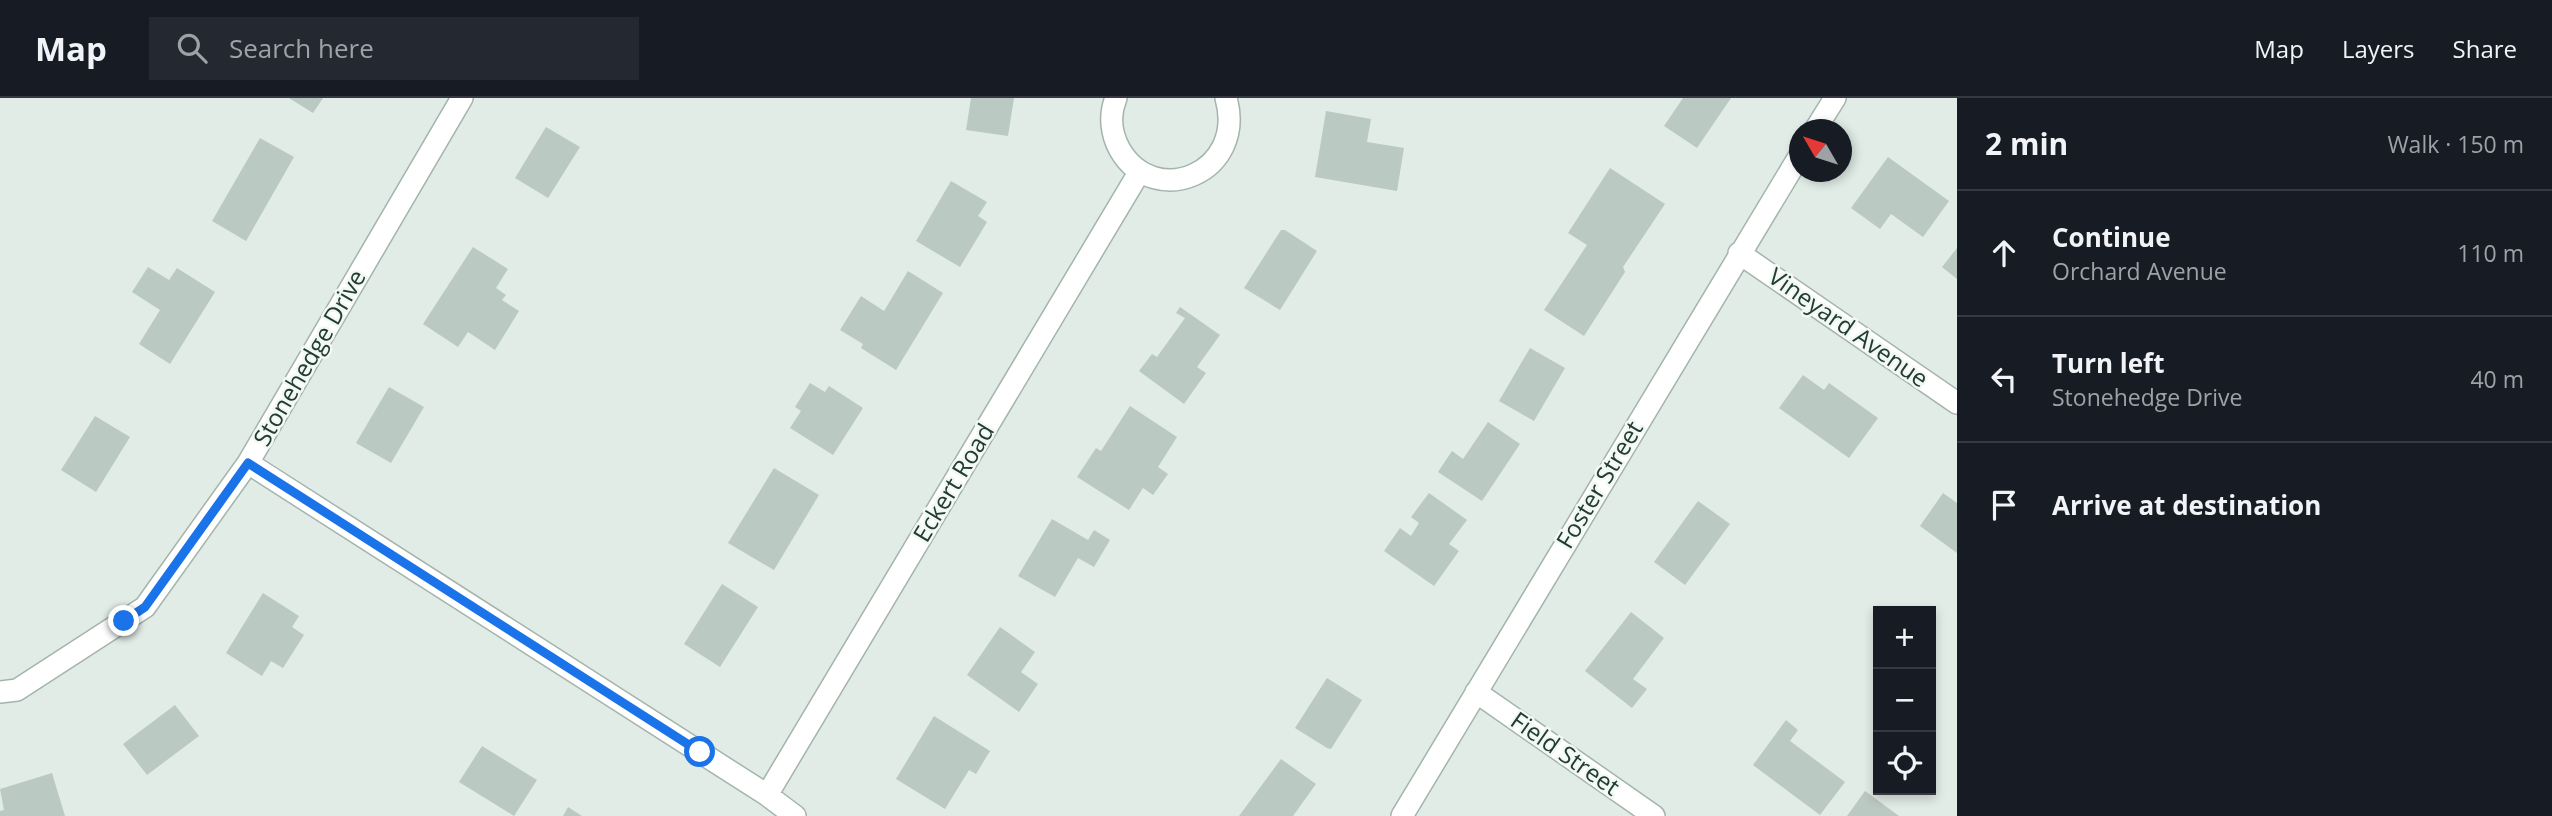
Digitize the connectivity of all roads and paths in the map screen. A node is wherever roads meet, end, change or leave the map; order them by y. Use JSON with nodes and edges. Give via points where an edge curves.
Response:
{"nodes":[{"id":1,"x":461,"y":98,"type":"edge"},
{"id":2,"x":1116,"y":98,"type":"edge"},
{"id":3,"x":1226,"y":98,"type":"edge"},
{"id":4,"x":1835,"y":98,"type":"edge"},
{"id":5,"x":1822,"y":119,"type":"edge"},
{"id":6,"x":1140,"y":171,"type":"junction"},
{"id":7,"x":1789,"y":173,"type":"edge"},
{"id":8,"x":1739,"y":253,"type":"junction"},
{"id":9,"x":1957,"y":403,"type":"edge"},
{"id":10,"x":248,"y":463,"type":"junction"},
{"id":11,"x":0,"y":692,"type":"edge"},
{"id":12,"x":1476,"y":692,"type":"junction"},
{"id":13,"x":767,"y":795,"type":"junction"},
{"id":14,"x":795,"y":816,"type":"edge"},
{"id":15,"x":1402,"y":816,"type":"edge"},
{"id":16,"x":1654,"y":816,"type":"edge"}],
"edges":[{"from":1,"to":10,"type":"street","name":"Stonehedge Drive"},
{"from":2,"to":6,"type":"street","via":[[1111,121],[1115,141]]},
{"from":3,"to":6,"type":"street","via":[[1230,131],[1211,164],[1177,180]]},
{"from":4,"to":5,"type":"street"},
{"from":6,"to":13,"type":"street","name":"Eckert Road"},
{"from":7,"to":8,"type":"street","name":"Foster Street"},
{"from":8,"to":9,"type":"street","name":"Vineyard Avenue"},
{"from":8,"to":12,"type":"street","name":"Foster Street"},
{"from":10,"to":11,"type":"street","name":"Stonehedge Drive","via":[[145,607],[17,690]]},
{"from":10,"to":13,"type":"street"},
{"from":12,"to":15,"type":"street","name":"Foster Street"},
{"from":12,"to":16,"type":"street","name":"Field Street"},
{"from":13,"to":14,"type":"street"}]}
